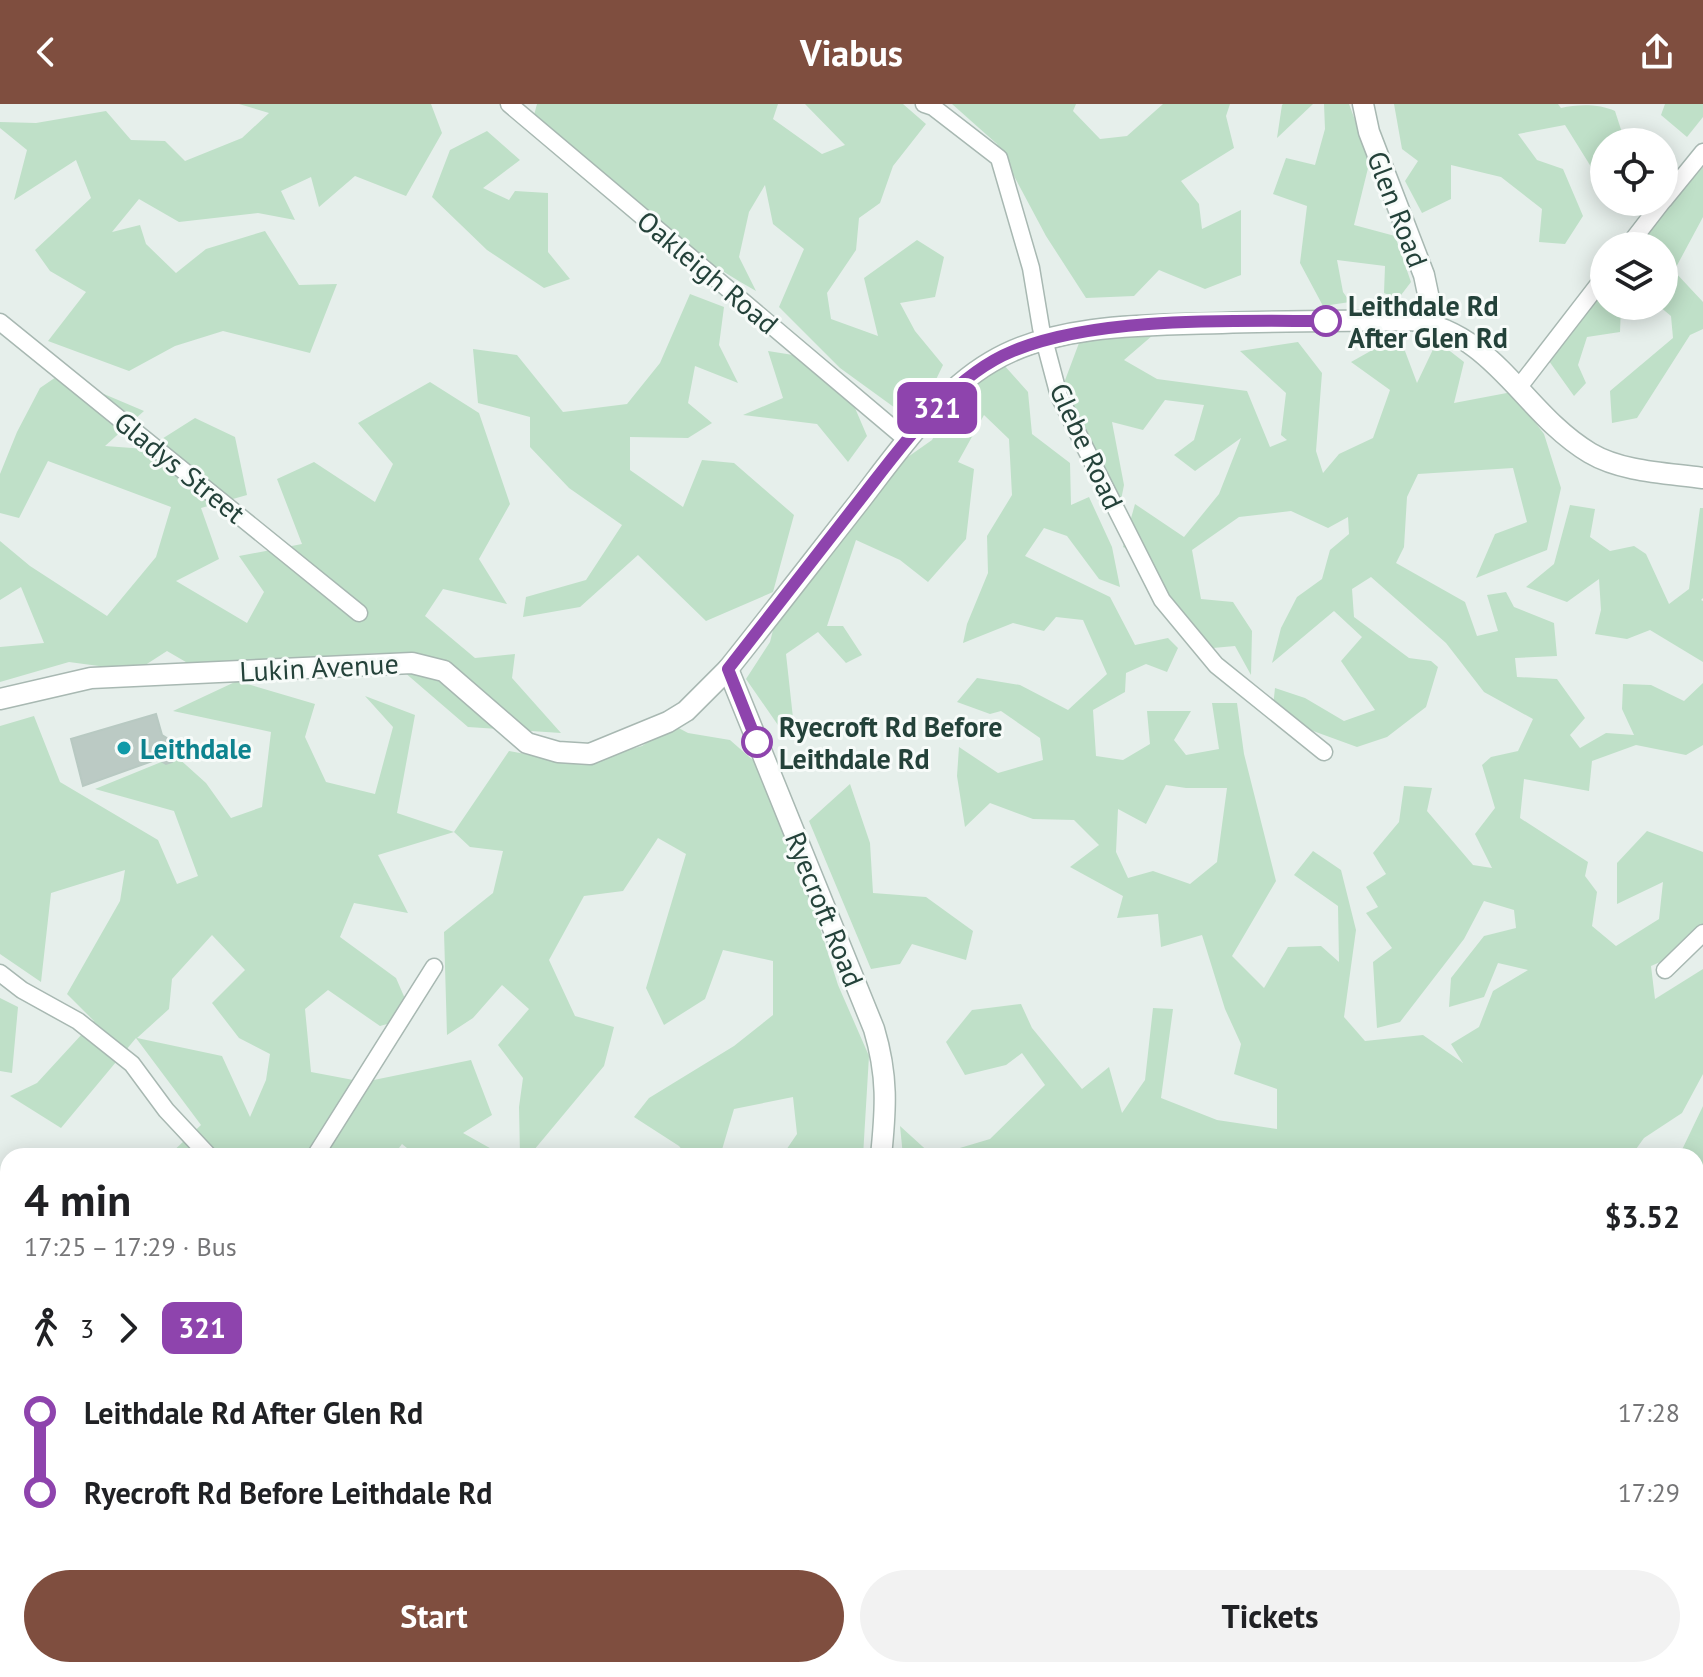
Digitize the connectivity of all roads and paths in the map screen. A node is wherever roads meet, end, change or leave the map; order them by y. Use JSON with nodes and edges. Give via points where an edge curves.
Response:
{"nodes":[{"id":1,"x":509,"y":104,"type":"edge"},
{"id":2,"x":924,"y":104,"type":"edge"},
{"id":3,"x":1363,"y":104,"type":"edge"},
{"id":4,"x":1703,"y":152,"type":"edge"},
{"id":5,"x":1678,"y":183,"type":"edge"},
{"id":6,"x":1651,"y":216,"type":"edge"},
{"id":7,"x":1639,"y":232,"type":"edge"},
{"id":8,"x":1590,"y":295,"type":"edge"},
{"id":9,"x":0,"y":322,"type":"edge"},
{"id":10,"x":1428,"y":323,"type":"junction"},
{"id":11,"x":1045,"y":340,"type":"junction"},
{"id":12,"x":1519,"y":387,"type":"junction"},
{"id":13,"x":907,"y":440,"type":"junction"},
{"id":14,"x":1703,"y":478,"type":"edge"},
{"id":15,"x":359,"y":613,"type":"dead end"},
{"id":16,"x":728,"y":669,"type":"junction"},
{"id":17,"x":0,"y":699,"type":"edge"},
{"id":18,"x":1324,"y":752,"type":"dead end"},
{"id":19,"x":1703,"y":933,"type":"edge"},
{"id":20,"x":434,"y":967,"type":"dead end"},
{"id":21,"x":1665,"y":970,"type":"dead end"},
{"id":22,"x":0,"y":973,"type":"edge"},
{"id":23,"x":202,"y":1148,"type":"edge"},
{"id":24,"x":320,"y":1148,"type":"edge"},
{"id":25,"x":882,"y":1148,"type":"edge"}],
"edges":[{"from":1,"to":13,"type":"street","name":"Oakleigh Road"},
{"from":2,"to":11,"type":"street","name":"Glebe Road","via":[[999,158],[1031,268]]},
{"from":3,"to":10,"type":"street","name":"Glen Road","via":[[1424,275]]},
{"from":4,"to":5,"type":"street"},
{"from":6,"to":7,"type":"street"},
{"from":8,"to":12,"type":"street"},
{"from":9,"to":15,"type":"street","name":"Gladys Street"},
{"from":10,"to":11,"type":"street","name":"Lukin Avenue","via":[[1156,325]]},
{"from":10,"to":12,"type":"street","via":[[1478,348]]},
{"from":11,"to":13,"type":"street","name":"Lukin Avenue","via":[[972,375]]},
{"from":11,"to":18,"type":"street","name":"Glebe Road","via":[[1059,396],[1162,600],[1216,665]]},
{"from":12,"to":14,"type":"street","via":[[1567,437],[1594,455]]},
{"from":13,"to":16,"type":"street","name":"Lukin Avenue"},
{"from":16,"to":17,"type":"street","name":"Lukin Avenue","via":[[686,711],[590,754],[527,743],[444,671],[412,663],[91,678]]},
{"from":16,"to":25,"type":"street","name":"Ryecroft Road","via":[[874,1029],[886,1091]]},
{"from":19,"to":21,"type":"street"},
{"from":20,"to":24,"type":"street"},
{"from":22,"to":23,"type":"street","via":[[78,1021],[132,1064]]}]}
